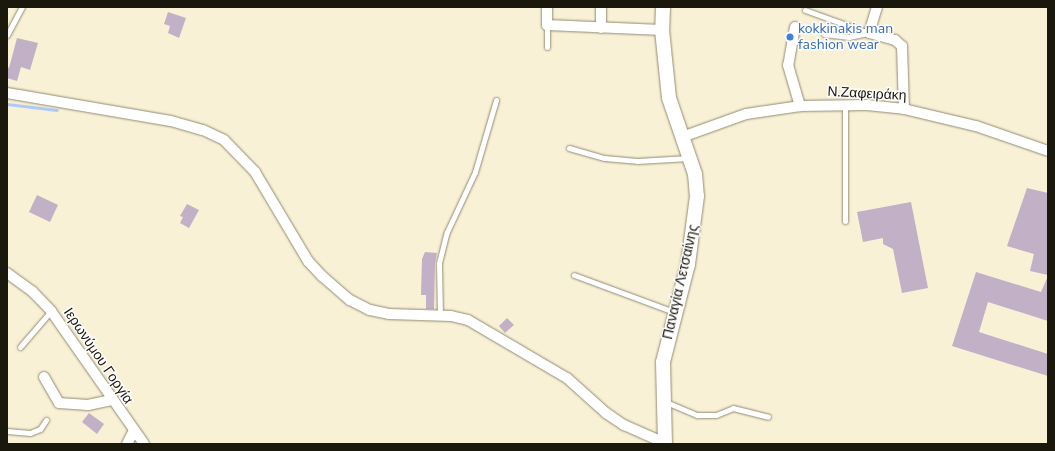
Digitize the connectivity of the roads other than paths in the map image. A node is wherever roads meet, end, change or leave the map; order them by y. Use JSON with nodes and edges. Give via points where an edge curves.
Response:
{"nodes":[{"id":1,"x":22,"y":7,"type":"edge"},
{"id":2,"x":547,"y":7,"type":"edge"},
{"id":3,"x":601,"y":7,"type":"edge"},
{"id":4,"x":663,"y":7,"type":"edge"},
{"id":5,"x":877,"y":7,"type":"edge"},
{"id":6,"x":805,"y":10,"type":"dead end"},
{"id":7,"x":547,"y":25,"type":"junction"},
{"id":8,"x":795,"y":27,"type":"dead end"},
{"id":9,"x":601,"y":28,"type":"junction"},
{"id":10,"x":662,"y":30,"type":"junction"},
{"id":11,"x":869,"y":33,"type":"junction"},
{"id":12,"x":7,"y":34,"type":"edge"},
{"id":13,"x":824,"y":34,"type":"dead end"},
{"id":14,"x":547,"y":47,"type":"dead end"},
{"id":15,"x":7,"y":93,"type":"edge"},
{"id":16,"x":496,"y":100,"type":"dead end"},
{"id":17,"x":800,"y":106,"type":"junction"},
{"id":18,"x":845,"y":106,"type":"junction"},
{"id":19,"x":904,"y":109,"type":"junction"},
{"id":20,"x":682,"y":137,"type":"junction"},
{"id":21,"x":569,"y":148,"type":"dead end"},
{"id":22,"x":1048,"y":151,"type":"edge"},
{"id":23,"x":690,"y":158,"type":"junction"},
{"id":24,"x":845,"y":221,"type":"dead end"},
{"id":25,"x":7,"y":273,"type":"edge"},
{"id":26,"x":574,"y":275,"type":"dead end"},
{"id":27,"x":51,"y":311,"type":"junction"},
{"id":28,"x":674,"y":312,"type":"junction"},
{"id":29,"x":440,"y":316,"type":"junction"},
{"id":30,"x":20,"y":347,"type":"dead end"},
{"id":31,"x":44,"y":377,"type":"dead end"},
{"id":32,"x":111,"y":400,"type":"junction"},
{"id":33,"x":662,"y":400,"type":"junction"},
{"id":34,"x":768,"y":417,"type":"dead end"},
{"id":35,"x":46,"y":420,"type":"dead end"},
{"id":36,"x":7,"y":431,"type":"edge"},
{"id":37,"x":133,"y":432,"type":"junction"},
{"id":38,"x":665,"y":443,"type":"edge"},
{"id":39,"x":127,"y":444,"type":"edge"},
{"id":40,"x":144,"y":444,"type":"edge"}],
"edges":[{"from":1,"to":12,"type":"lane"},
{"from":2,"to":7,"type":"street"},
{"from":3,"to":9,"type":"street"},
{"from":4,"to":10,"type":"main road","name":"Παναγία Λετσαίνης"},
{"from":5,"to":11,"type":"street"},
{"from":6,"to":11,"type":"lane"},
{"from":7,"to":9,"type":"street"},
{"from":7,"to":14,"type":"lane"},
{"from":8,"to":17,"type":"street","via":[[788,65]]},
{"from":9,"to":10,"type":"street"},
{"from":10,"to":20,"type":"main road","name":"Παναγία Λετσαίνης","via":[[669,98]]},
{"from":11,"to":13,"type":"lane","via":[[849,37]]},
{"from":11,"to":19,"type":"street","via":[[895,40],[902,46]]},
{"from":15,"to":29,"type":"street","via":[[172,122],[219,137],[233,147],[255,172],[308,261],[337,290],[376,312]]},
{"from":16,"to":29,"type":"lane","via":[[475,172],[448,232],[439,263]]},
{"from":17,"to":18,"type":"street","name":"Ν.Ζαφειράκη"},
{"from":17,"to":20,"type":"street","name":"Ν.Ζαφειράκη","via":[[736,117]]},
{"from":18,"to":19,"type":"street","name":"Ν.Ζαφειράκη"},
{"from":18,"to":24,"type":"lane"},
{"from":19,"to":22,"type":"street","name":"Ν.Ζαφειράκη","via":[[976,126]]},
{"from":20,"to":23,"type":"main road","name":"Παναγία Λετσαίνης"},
{"from":21,"to":23,"type":"lane","via":[[604,158],[637,161]]},
{"from":23,"to":28,"type":"main road","name":"Παναγία Λετσαίνης","via":[[697,187],[696,218],[688,264]]},
{"from":25,"to":27,"type":"street","name":"Ιερωνύμου Γοργία","via":[[32,291]]},
{"from":26,"to":28,"type":"lane"},
{"from":27,"to":30,"type":"lane"},
{"from":27,"to":32,"type":"street","name":"Ιερωνύμου Γοργία","via":[[79,348]]},
{"from":28,"to":33,"type":"main road","name":"Παναγία Λετσαίνης","via":[[663,362]]},
{"from":29,"to":38,"type":"street","via":[[468,320],[516,346],[567,378],[606,413]]},
{"from":31,"to":32,"type":"street","via":[[59,403],[88,405]]},
{"from":32,"to":37,"type":"street","name":"Ιερωνύμου Γοργία"},
{"from":33,"to":34,"type":"lane","via":[[697,415],[716,415],[733,408]]},
{"from":33,"to":38,"type":"main road","name":"Παναγία Λετσαίνης"},
{"from":35,"to":36,"type":"lane","via":[[40,429],[30,433]]},
{"from":37,"to":39,"type":"street"},
{"from":37,"to":40,"type":"street","name":"Ιερωνύμου Γοργία"}]}
